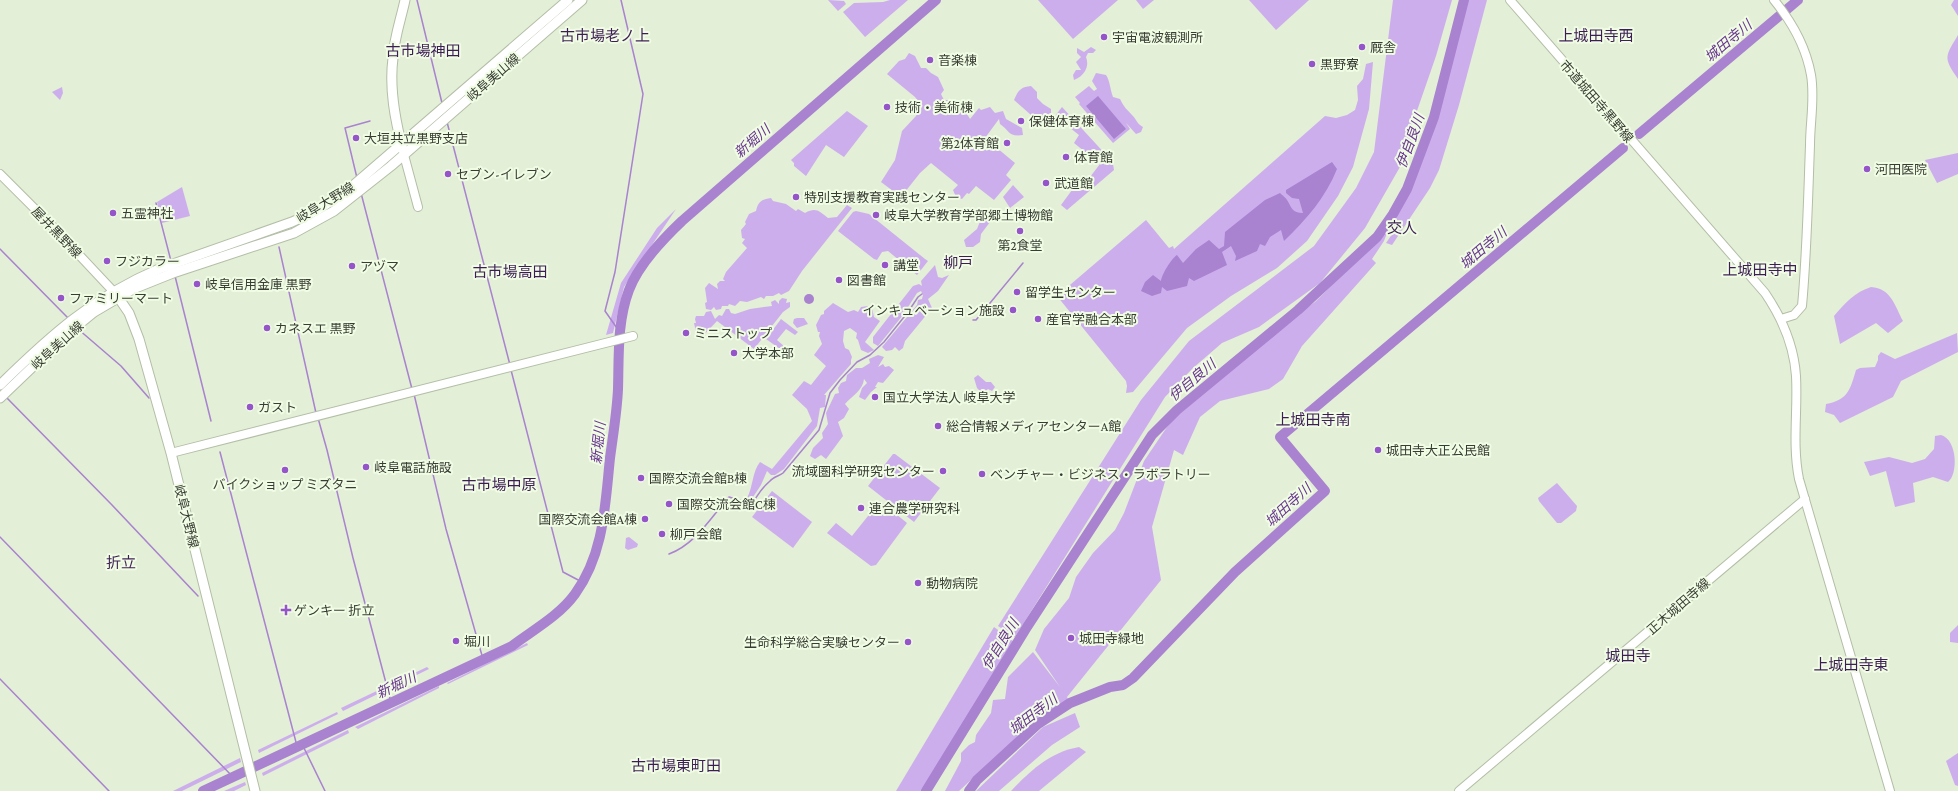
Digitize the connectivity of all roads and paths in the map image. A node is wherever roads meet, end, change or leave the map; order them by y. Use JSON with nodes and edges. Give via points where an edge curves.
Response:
{"nodes":[{"id":1,"x":405,"y":0,"type":"edge"},
{"id":2,"x":568,"y":0,"type":"edge"},
{"id":3,"x":582,"y":0,"type":"edge"},
{"id":4,"x":1510,"y":0,"type":"edge"},
{"id":5,"x":1774,"y":0,"type":"edge"},
{"id":6,"x":402,"y":146,"type":"junction"},
{"id":7,"x":404,"y":155,"type":"junction"},
{"id":8,"x":0,"y":174,"type":"edge"},
{"id":9,"x":418,"y":207,"type":"dead end"},
{"id":10,"x":116,"y":295,"type":"junction"},
{"id":11,"x":1781,"y":319,"type":"junction"},
{"id":12,"x":633,"y":336,"type":"dead end"},
{"id":13,"x":0,"y":385,"type":"edge"},
{"id":14,"x":0,"y":398,"type":"edge"},
{"id":15,"x":171,"y":453,"type":"junction"},
{"id":16,"x":1805,"y":499,"type":"junction"},
{"id":17,"x":256,"y":787,"type":"edge"},
{"id":18,"x":1459,"y":791,"type":"edge"},
{"id":19,"x":1890,"y":791,"type":"edge"}],
"edges":[{"from":1,"to":6,"type":"main road","via":[[391,77]]},
{"from":2,"to":6,"type":"main road","name":"岐阜美山線"},
{"from":3,"to":7,"type":"main road","name":"岐阜美山線"},
{"from":4,"to":11,"type":"street","name":"市道城田寺黒野線","via":[[1766,293]]},
{"from":5,"to":11,"type":"street","via":[[1793,26],[1802,45],[1811,76],[1812,100],[1808,225],[1802,306],[1794,315]]},
{"from":6,"to":7,"type":"main road"},
{"from":6,"to":10,"type":"main road","name":"岐阜大野線","via":[[348,190],[316,211],[292,222],[158,269]]},
{"from":7,"to":9,"type":"street"},
{"from":7,"to":10,"type":"main road","name":"岐阜大野線","via":[[354,196],[314,223]]},
{"from":8,"to":10,"type":"street","name":"屋井黒野線"},
{"from":10,"to":13,"type":"main road","name":"岐阜美山線","via":[[70,320]]},
{"from":10,"to":14,"type":"main road","name":"岐阜美山線","via":[[67,334]]},
{"from":10,"to":15,"type":"main road","name":"岐阜大野線","via":[[129,313],[139,339]]},
{"from":11,"to":16,"type":"street","name":"市道城田寺黒野線","via":[[1790,342],[1796,375],[1795,458]]},
{"from":12,"to":15,"type":"street"},
{"from":15,"to":17,"type":"main road","name":"岐阜大野線"},
{"from":16,"to":18,"type":"street","name":"正木城田寺線"},
{"from":16,"to":19,"type":"street","name":"市道城田寺黒野線"}]}
